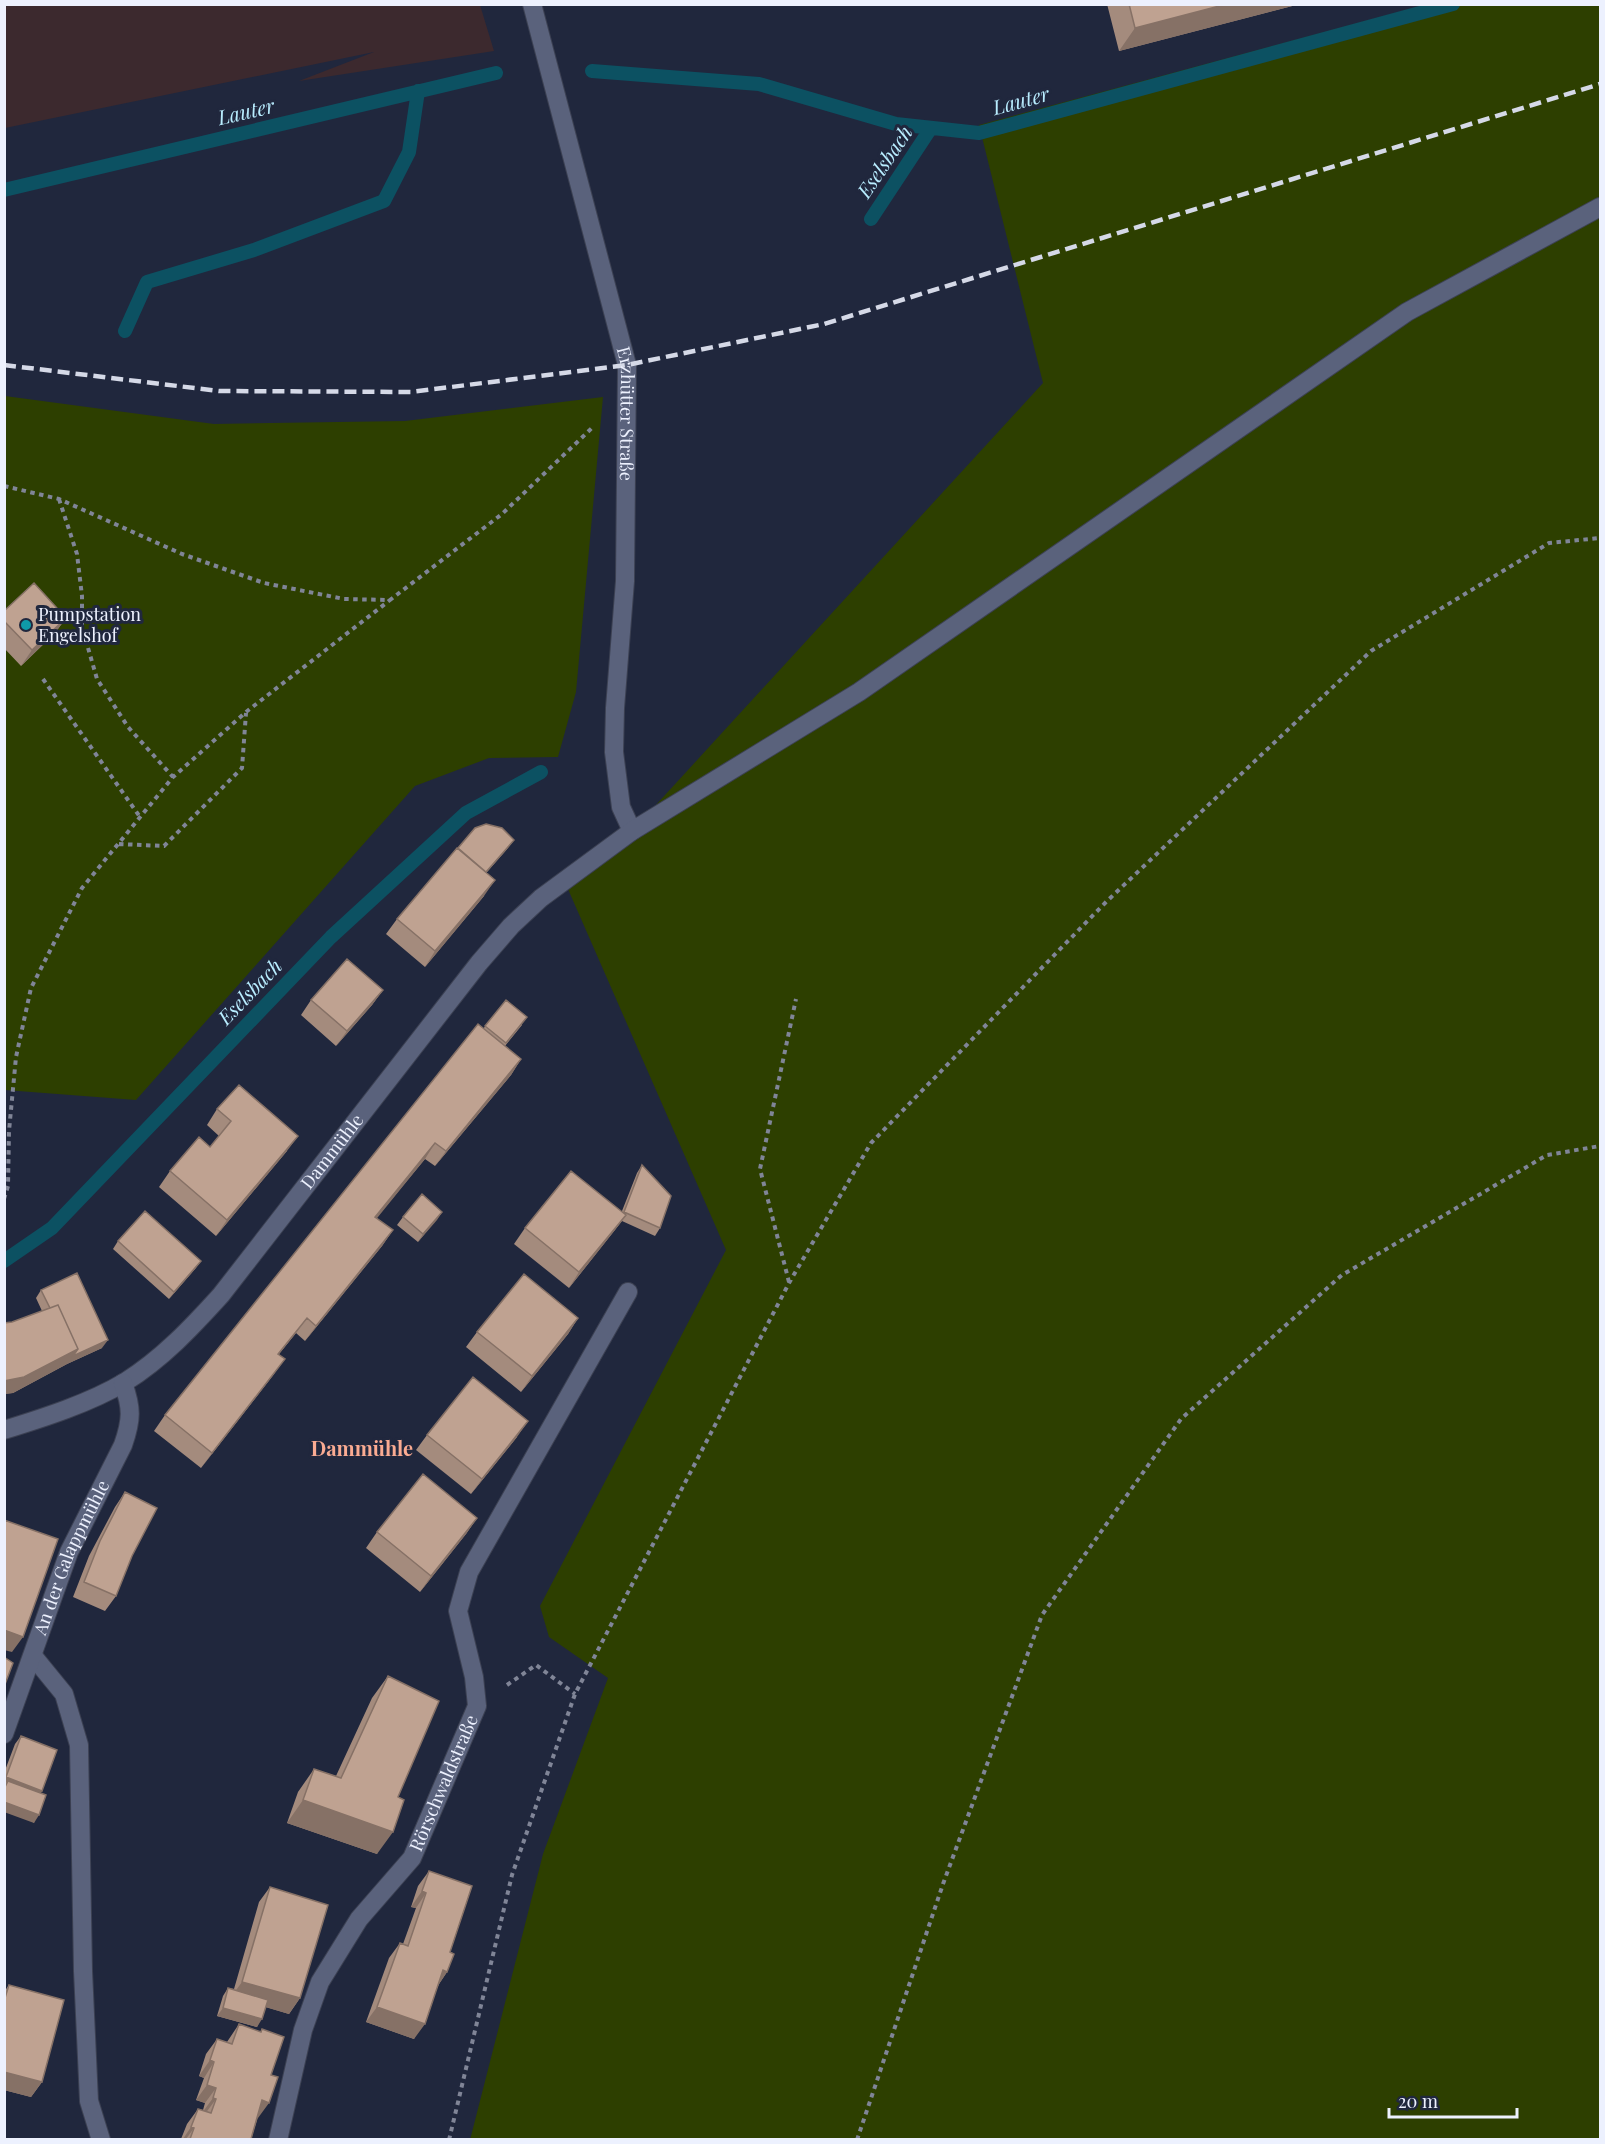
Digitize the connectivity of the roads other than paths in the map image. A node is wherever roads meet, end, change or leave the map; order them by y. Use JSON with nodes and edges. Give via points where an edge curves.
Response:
{"nodes":[{"id":1,"x":532,"y":4,"type":"edge"},
{"id":2,"x":1600,"y":207,"type":"edge"},
{"id":3,"x":632,"y":831,"type":"junction"},
{"id":4,"x":628,"y":1292,"type":"dead end"},
{"id":5,"x":123,"y":1383,"type":"junction"},
{"id":6,"x":4,"y":1430,"type":"edge"},
{"id":7,"x":33,"y":1656,"type":"junction"},
{"id":8,"x":4,"y":1734,"type":"edge"},
{"id":9,"x":101,"y":2139,"type":"edge"},
{"id":10,"x":278,"y":2139,"type":"edge"}],
"edges":[{"from":1,"to":3,"type":"street","name":"Erzhütter Straße","via":[[627,364],[625,581],[614,752],[621,807]]},
{"from":2,"to":3,"type":"street","name":"Dammühle","via":[[1407,312],[859,692]]},
{"from":3,"to":5,"type":"street","name":"Dammühle","via":[[564,880],[511,926],[478,963],[221,1295],[173,1345]]},
{"from":4,"to":10,"type":"street","name":"Rörschwaldstraße","via":[[469,1572],[458,1611],[477,1706],[412,1858],[359,1919],[320,1982],[303,2030]]},
{"from":5,"to":6,"type":"street","name":"Dammühle","via":[[75,1406]]},
{"from":5,"to":7,"type":"street","name":"An der Galappmühle","via":[[131,1408],[128,1433],[69,1552]]},
{"from":7,"to":8,"type":"street","name":"An der Galappmühle"},
{"from":7,"to":9,"type":"street","via":[[64,1694],[80,1745],[89,2101]]}]}
